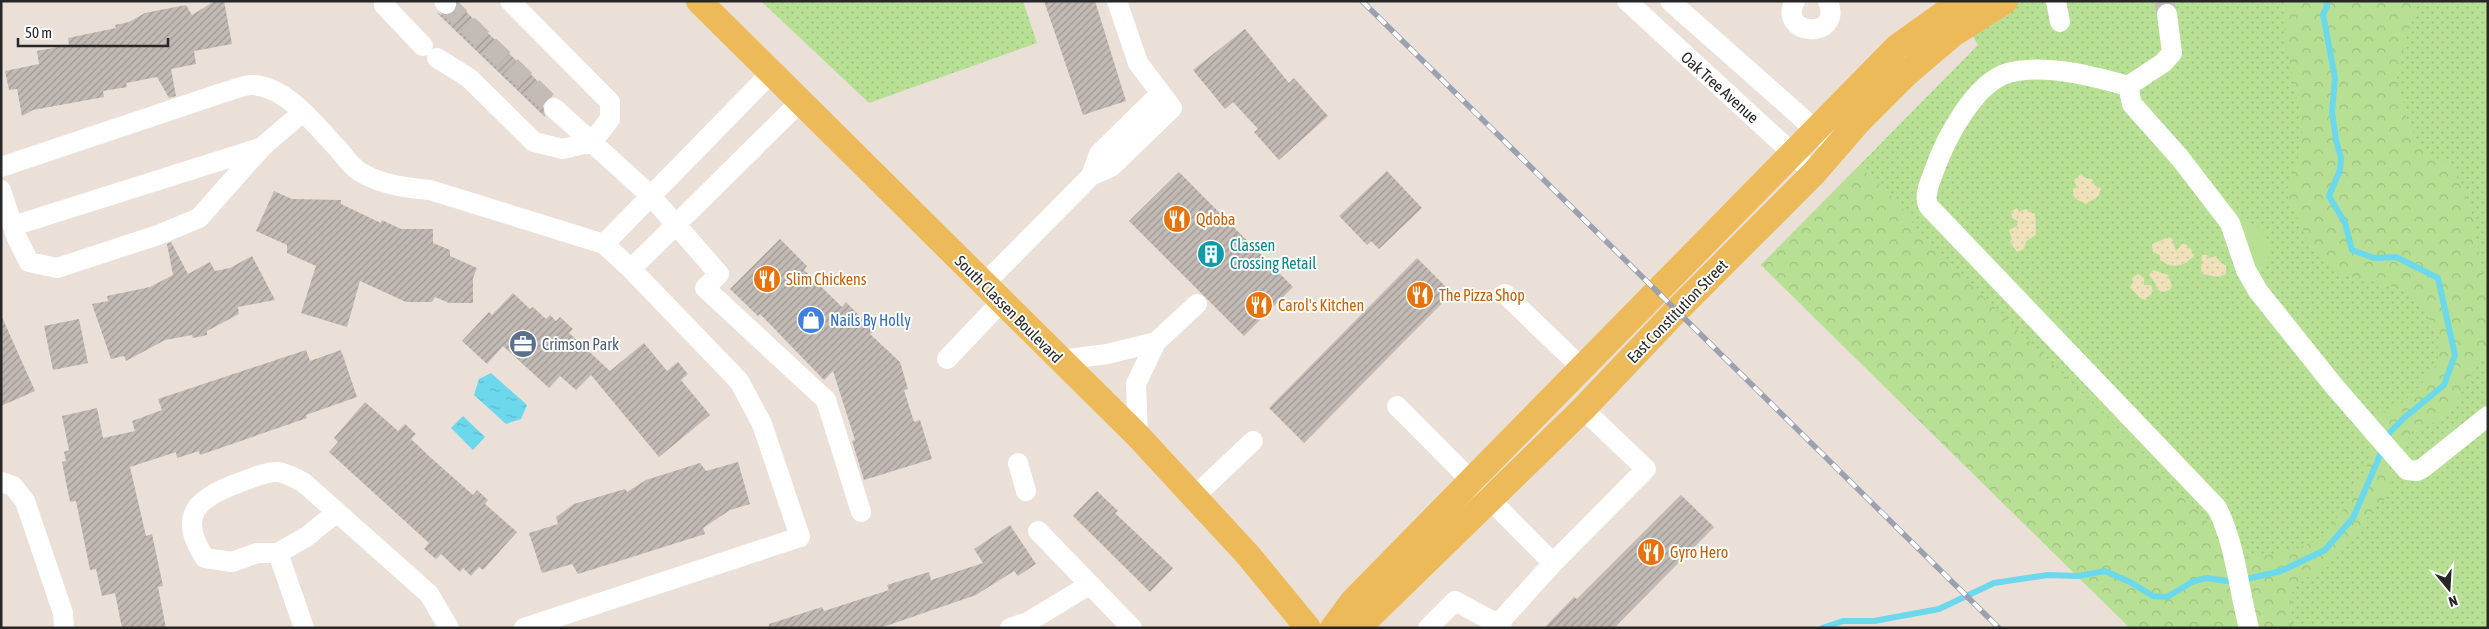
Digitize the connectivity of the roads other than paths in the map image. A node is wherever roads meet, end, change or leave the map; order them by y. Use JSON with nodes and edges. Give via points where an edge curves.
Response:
{"nodes":[{"id":1,"x":385,"y":1,"type":"edge"},
{"id":2,"x":510,"y":1,"type":"edge"},
{"id":3,"x":699,"y":1,"type":"edge"},
{"id":4,"x":1117,"y":1,"type":"edge"},
{"id":5,"x":1627,"y":1,"type":"edge"},
{"id":6,"x":1670,"y":1,"type":"edge"},
{"id":7,"x":1795,"y":1,"type":"edge"},
{"id":8,"x":1828,"y":1,"type":"edge"},
{"id":9,"x":1973,"y":1,"type":"edge"},
{"id":10,"x":2005,"y":1,"type":"edge"},
{"id":11,"x":2056,"y":1,"type":"edge"},
{"id":12,"x":2167,"y":14,"type":"tunnel mouth"},
{"id":13,"x":2060,"y":22,"type":"dead end"},
{"id":14,"x":771,"y":73,"type":"junction"},
{"id":15,"x":2128,"y":86,"type":"junction"},
{"id":16,"x":800,"y":102,"type":"junction"},
{"id":17,"x":554,"y":108,"type":"tunnel mouth"},
{"id":18,"x":303,"y":112,"type":"junction"},
{"id":19,"x":1816,"y":129,"type":"junction"},
{"id":20,"x":592,"y":142,"type":"junction"},
{"id":21,"x":262,"y":147,"type":"junction"},
{"id":22,"x":1837,"y":148,"type":"junction"},
{"id":23,"x":1791,"y":153,"type":"junction"},
{"id":24,"x":1,"y":167,"type":"edge"},
{"id":25,"x":1814,"y":173,"type":"junction"},
{"id":26,"x":1,"y":190,"type":"edge"},
{"id":27,"x":651,"y":196,"type":"junction"},
{"id":28,"x":676,"y":225,"type":"junction"},
{"id":29,"x":13,"y":226,"type":"junction"},
{"id":30,"x":604,"y":244,"type":"junction"},
{"id":31,"x":631,"y":269,"type":"junction"},
{"id":32,"x":984,"y":284,"type":"junction"},
{"id":33,"x":1505,"y":294,"type":"dead end"},
{"id":34,"x":1002,"y":301,"type":"junction"},
{"id":35,"x":1197,"y":304,"type":"dead end"},
{"id":36,"x":1156,"y":342,"type":"junction"},
{"id":37,"x":948,"y":359,"type":"dead end"},
{"id":38,"x":1061,"y":360,"type":"junction"},
{"id":39,"x":1582,"y":368,"type":"junction"},
{"id":40,"x":1397,"y":406,"type":"dead end"},
{"id":41,"x":1584,"y":409,"type":"junction"},
{"id":42,"x":2488,"y":416,"type":"edge"},
{"id":43,"x":1138,"y":436,"type":"junction"},
{"id":44,"x":1253,"y":441,"type":"dead end"},
{"id":45,"x":1018,"y":463,"type":"dead end"},
{"id":46,"x":1,"y":482,"type":"edge"},
{"id":47,"x":1480,"y":490,"type":"junction"},
{"id":48,"x":1026,"y":491,"type":"dead end"},
{"id":49,"x":1195,"y":496,"type":"junction"},
{"id":50,"x":862,"y":512,"type":"dead end"},
{"id":51,"x":336,"y":513,"type":"junction"},
{"id":52,"x":1038,"y":531,"type":"dead end"},
{"id":53,"x":278,"y":553,"type":"junction"},
{"id":54,"x":1553,"y":563,"type":"junction"},
{"id":55,"x":1089,"y":585,"type":"junction"},
{"id":56,"x":1500,"y":626,"type":"edge"},
{"id":57,"x":64,"y":628,"type":"edge"},
{"id":58,"x":304,"y":628,"type":"edge"},
{"id":59,"x":449,"y":628,"type":"edge"},
{"id":60,"x":524,"y":628,"type":"edge"},
{"id":61,"x":1010,"y":628,"type":"edge"},
{"id":62,"x":1132,"y":628,"type":"edge"},
{"id":63,"x":1308,"y":628,"type":"edge"},
{"id":64,"x":1333,"y":628,"type":"edge"},
{"id":65,"x":1354,"y":628,"type":"edge"},
{"id":66,"x":1428,"y":628,"type":"edge"},
{"id":67,"x":2249,"y":628,"type":"edge"}],
"edges":[{"from":1,"to":20,"type":"street","via":[[384,5],[398,22],[430,52],[469,78],[534,142],[563,149]]},
{"from":2,"to":20,"type":"street","via":[[610,102],[610,119]]},
{"from":3,"to":14,"type":"main road","name":"South Classen Boulevard"},
{"from":4,"to":32,"type":"street","via":[[1138,63],[1166,101],[1099,154],[1091,176]]},
{"from":5,"to":23,"type":"street","name":"Oak Tree Avenue"},
{"from":6,"to":19,"type":"street","name":"Oak Tree Avenue"},
{"from":7,"to":8,"type":"street","via":[[1792,11],[1797,23],[1802,28],[1814,30],[1829,19]]},
{"from":9,"to":19,"type":"main road","name":"East Constitution Street","via":[[1946,12],[1897,46]]},
{"from":10,"to":22,"type":"main road","name":"East Constitution Street","via":[[1953,34],[1906,74]]},
{"from":11,"to":13,"type":"street"},
{"from":12,"to":15,"type":"street","via":[[2172,53],[2163,63]]},
{"from":14,"to":16,"type":"main road","name":"South Classen Boulevard"},
{"from":14,"to":27,"type":"street"},
{"from":15,"to":42,"type":"street","via":[[2132,104],[2180,158],[2230,224],[2246,270],[2258,291],[2407,470],[2423,468]]},
{"from":15,"to":67,"type":"street","via":[[2057,71],[2024,71],[1994,79],[1958,118],[1941,151],[1927,201],[2216,508],[2226,527],[2236,560]]},
{"from":16,"to":28,"type":"street"},
{"from":16,"to":32,"type":"main road","name":"South Classen Boulevard"},
{"from":17,"to":20,"type":"street"},
{"from":18,"to":21,"type":"street"},
{"from":18,"to":24,"type":"street","via":[[278,93],[250,85]]},
{"from":18,"to":30,"type":"street","via":[[359,171],[381,182],[430,190]]},
{"from":19,"to":22,"type":"street","name":"Oak Tree Avenue"},
{"from":19,"to":23,"type":"main road","name":"East Constitution Street"},
{"from":20,"to":27,"type":"street"},
{"from":21,"to":29,"type":"street"},
{"from":21,"to":29,"type":"street","via":[[199,218],[110,252],[57,268],[29,262]]},
{"from":22,"to":25,"type":"main road","name":"East Constitution Street"},
{"from":23,"to":25,"type":"street","name":"Oak Tree Avenue"},
{"from":23,"to":39,"type":"main road","name":"East Constitution Street"},
{"from":25,"to":41,"type":"main road","name":"East Constitution Street"},
{"from":26,"to":29,"type":"street"},
{"from":27,"to":28,"type":"street"},
{"from":27,"to":30,"type":"street"},
{"from":28,"to":31,"type":"street"},
{"from":28,"to":50,"type":"street","via":[[719,274],[705,288],[826,400]]},
{"from":30,"to":31,"type":"street"},
{"from":31,"to":60,"type":"street","via":[[739,381],[762,424],[800,537]]},
{"from":32,"to":34,"type":"main road","name":"South Classen Boulevard"},
{"from":33,"to":39,"type":"street"},
{"from":34,"to":37,"type":"street"},
{"from":34,"to":38,"type":"main road","name":"South Classen Boulevard"},
{"from":35,"to":36,"type":"street"},
{"from":36,"to":38,"type":"street","via":[[1107,354]]},
{"from":36,"to":43,"type":"street","via":[[1136,384]]},
{"from":38,"to":43,"type":"main road","name":"South Classen Boulevard"},
{"from":39,"to":47,"type":"main road","name":"East Constitution Street"},
{"from":40,"to":47,"type":"street"},
{"from":41,"to":47,"type":"main road","name":"East Constitution Street"},
{"from":41,"to":54,"type":"street","via":[[1646,469]]},
{"from":43,"to":49,"type":"main road","name":"South Classen Boulevard"},
{"from":44,"to":49,"type":"street"},
{"from":45,"to":48,"type":"street"},
{"from":46,"to":57,"type":"street","via":[[13,486],[25,501],[63,613]]},
{"from":47,"to":54,"type":"street"},
{"from":47,"to":64,"type":"main road","name":"East Constitution Street","via":[[1353,601]]},
{"from":47,"to":65,"type":"main road","name":"East Constitution Street","via":[[1363,623]]},
{"from":49,"to":63,"type":"main road","name":"South Classen Boulevard"},
{"from":51,"to":53,"type":"street","via":[[306,537]]},
{"from":51,"to":53,"type":"street","via":[[303,482],[279,472],[226,487],[198,504],[190,522],[194,542],[205,558],[232,562],[257,553]]},
{"from":51,"to":59,"type":"street","via":[[429,594]]},
{"from":52,"to":55,"type":"street"},
{"from":53,"to":58,"type":"street"},
{"from":54,"to":56,"type":"street"},
{"from":55,"to":61,"type":"street","via":[[1028,622]]},
{"from":55,"to":62,"type":"street"},
{"from":56,"to":66,"type":"street","via":[[1455,601]]}]}
